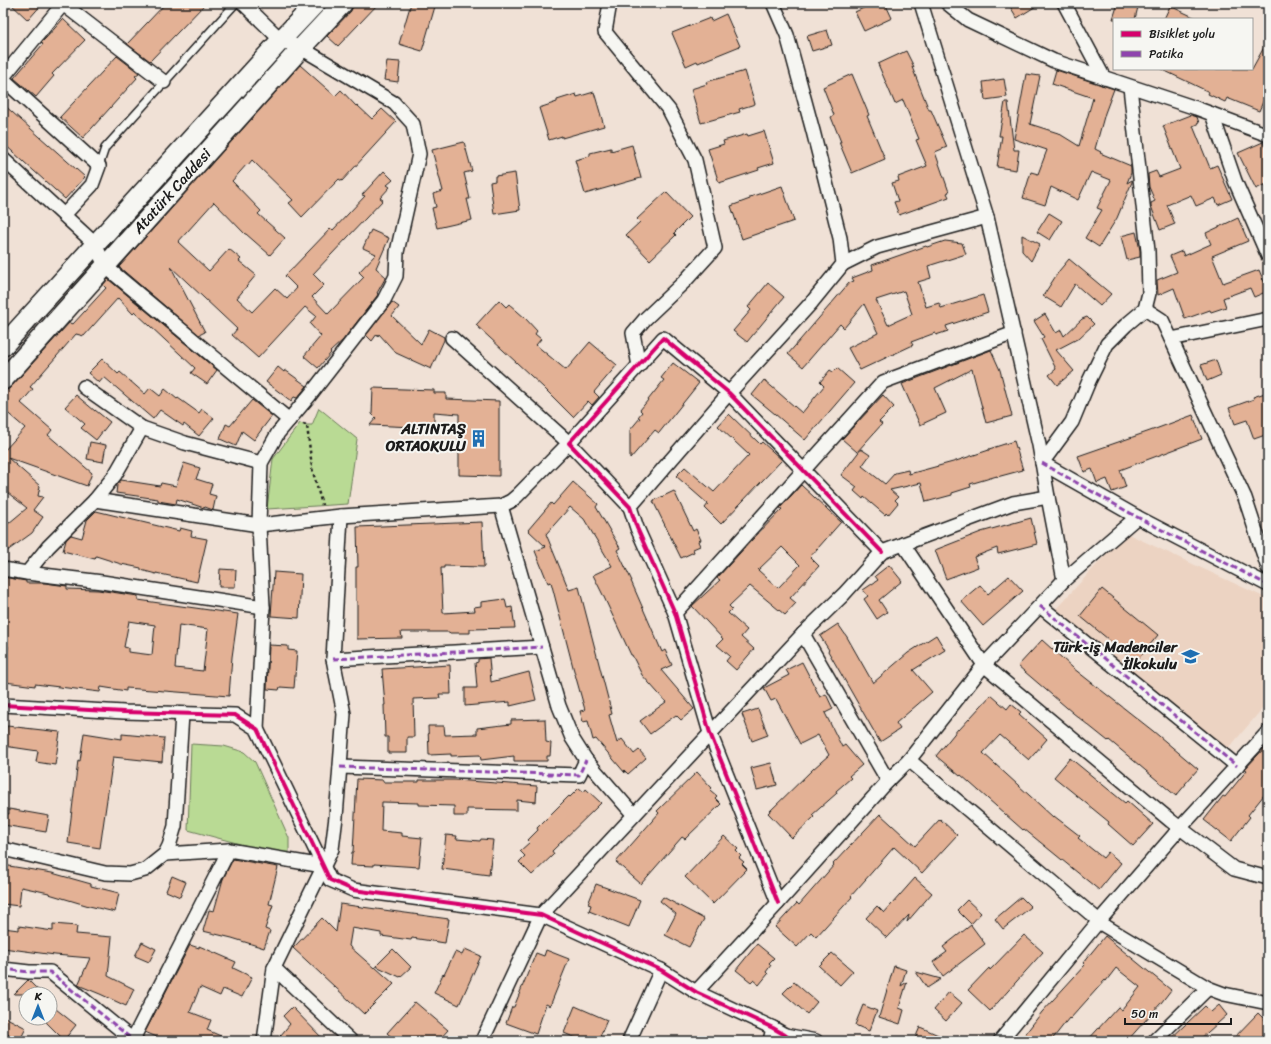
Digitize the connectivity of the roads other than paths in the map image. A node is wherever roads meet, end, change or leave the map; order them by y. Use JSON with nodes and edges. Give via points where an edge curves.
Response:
{"nodes":[{"id":1,"x":236,"y":3,"type":"edge"},
{"id":2,"x":243,"y":3,"type":"edge"},
{"id":3,"x":316,"y":3,"type":"edge"},
{"id":4,"x":343,"y":3,"type":"edge"},
{"id":5,"x":610,"y":3,"type":"edge"},
{"id":6,"x":773,"y":3,"type":"edge"},
{"id":7,"x":921,"y":3,"type":"edge"},
{"id":8,"x":947,"y":3,"type":"edge"},
{"id":9,"x":1064,"y":3,"type":"edge"},
{"id":10,"x":63,"y":4,"type":"edge"},
{"id":11,"x":281,"y":40,"type":"junction"},
{"id":12,"x":300,"y":48,"type":"junction"},
{"id":13,"x":3,"y":78,"type":"edge"},
{"id":14,"x":1104,"y":78,"type":"junction"},
{"id":15,"x":164,"y":82,"type":"junction"},
{"id":16,"x":1130,"y":87,"type":"junction"},
{"id":17,"x":1212,"y":114,"type":"junction"},
{"id":18,"x":1268,"y":135,"type":"edge"},
{"id":19,"x":3,"y":159,"type":"edge"},
{"id":20,"x":100,"y":166,"type":"junction"},
{"id":21,"x":64,"y":215,"type":"junction"},
{"id":22,"x":986,"y":216,"type":"junction"},
{"id":23,"x":95,"y":244,"type":"junction"},
{"id":24,"x":1268,"y":256,"type":"edge"},
{"id":25,"x":843,"y":264,"type":"junction"},
{"id":26,"x":106,"y":266,"type":"junction"},
{"id":27,"x":1145,"y":309,"type":"junction"},
{"id":28,"x":1268,"y":319,"type":"edge"},
{"id":29,"x":1014,"y":333,"type":"junction"},
{"id":30,"x":452,"y":338,"type":"dead end"},
{"id":31,"x":1171,"y":339,"type":"junction"},
{"id":32,"x":3,"y":346,"type":"edge"},
{"id":33,"x":639,"y":366,"type":"junction"},
{"id":34,"x":3,"y":380,"type":"edge"},
{"id":35,"x":84,"y":387,"type":"dead end"},
{"id":36,"x":729,"y":393,"type":"junction"},
{"id":37,"x":289,"y":420,"type":"junction"},
{"id":38,"x":142,"y":428,"type":"junction"},
{"id":39,"x":570,"y":444,"type":"junction"},
{"id":40,"x":261,"y":463,"type":"junction"},
{"id":41,"x":1042,"y":463,"type":"junction"},
{"id":42,"x":804,"y":470,"type":"junction"},
{"id":43,"x":1048,"y":497,"type":"junction"},
{"id":44,"x":95,"y":500,"type":"junction"},
{"id":45,"x":501,"y":506,"type":"junction"},
{"id":46,"x":630,"y":506,"type":"junction"},
{"id":47,"x":341,"y":516,"type":"junction"},
{"id":48,"x":1136,"y":517,"type":"junction"},
{"id":49,"x":259,"y":525,"type":"junction"},
{"id":50,"x":903,"y":544,"type":"junction"},
{"id":51,"x":882,"y":552,"type":"junction"},
{"id":52,"x":3,"y":568,"type":"edge"},
{"id":53,"x":1268,"y":568,"type":"edge"},
{"id":54,"x":27,"y":573,"type":"junction"},
{"id":55,"x":1064,"y":580,"type":"junction"},
{"id":56,"x":1268,"y":585,"type":"edge"},
{"id":57,"x":1040,"y":606,"type":"junction"},
{"id":58,"x":263,"y":607,"type":"junction"},
{"id":59,"x":675,"y":613,"type":"junction"},
{"id":60,"x":803,"y":634,"type":"junction"},
{"id":61,"x":542,"y":647,"type":"junction"},
{"id":62,"x":333,"y":659,"type":"junction"},
{"id":63,"x":984,"y":665,"type":"junction"},
{"id":64,"x":3,"y":705,"type":"edge"},
{"id":65,"x":182,"y":714,"type":"junction"},
{"id":66,"x":257,"y":729,"type":"junction"},
{"id":67,"x":1268,"y":732,"type":"edge"},
{"id":68,"x":710,"y":734,"type":"junction"},
{"id":69,"x":586,"y":760,"type":"junction"},
{"id":70,"x":909,"y":760,"type":"junction"},
{"id":71,"x":1237,"y":766,"type":"junction"},
{"id":72,"x":340,"y":767,"type":"junction"},
{"id":73,"x":888,"y":781,"type":"junction"},
{"id":74,"x":634,"y":815,"type":"junction"},
{"id":75,"x":1180,"y":828,"type":"junction"},
{"id":76,"x":3,"y":849,"type":"edge"},
{"id":77,"x":229,"y":850,"type":"junction"},
{"id":78,"x":165,"y":854,"type":"junction"},
{"id":79,"x":323,"y":866,"type":"junction"},
{"id":80,"x":1268,"y":878,"type":"edge"},
{"id":81,"x":778,"y":904,"type":"junction"},
{"id":82,"x":541,"y":915,"type":"junction"},
{"id":83,"x":1099,"y":921,"type":"junction"},
{"id":84,"x":274,"y":968,"type":"junction"},
{"id":85,"x":3,"y":969,"type":"edge"},
{"id":86,"x":661,"y":970,"type":"junction"},
{"id":87,"x":1208,"y":988,"type":"junction"},
{"id":88,"x":696,"y":992,"type":"junction"},
{"id":89,"x":1268,"y":1003,"type":"edge"},
{"id":90,"x":780,"y":1036,"type":"edge"},
{"id":91,"x":134,"y":1041,"type":"edge"},
{"id":92,"x":264,"y":1041,"type":"edge"},
{"id":93,"x":350,"y":1041,"type":"edge"},
{"id":94,"x":482,"y":1041,"type":"edge"},
{"id":95,"x":629,"y":1041,"type":"edge"},
{"id":96,"x":816,"y":1041,"type":"edge"},
{"id":97,"x":1000,"y":1041,"type":"edge"},
{"id":98,"x":1154,"y":1041,"type":"edge"}],
"edges":[{"from":1,"to":15,"type":"lane"},
{"from":2,"to":11,"type":"street"},
{"from":3,"to":11,"type":"main road"},
{"from":4,"to":12,"type":"main road","name":"Atatürk Caddesi"},
{"from":5,"to":33,"type":"street","via":[[605,32],[669,110],[695,160],[715,248],[634,333]]},
{"from":6,"to":25,"type":"street","via":[[787,35],[813,131],[840,238]]},
{"from":7,"to":22,"type":"street"},
{"from":8,"to":14,"type":"street","via":[[968,20],[1054,61]]},
{"from":9,"to":14,"type":"street"},
{"from":10,"to":13,"type":"street"},
{"from":10,"to":15,"type":"street"},
{"from":11,"to":12,"type":"street"},
{"from":11,"to":23,"type":"main road"},
{"from":12,"to":26,"type":"main road","name":"Atatürk Caddesi"},
{"from":12,"to":37,"type":"street","via":[[394,103],[414,124],[419,154],[397,252],[396,276],[384,300]]},
{"from":13,"to":20,"type":"street"},
{"from":14,"to":16,"type":"street"},
{"from":15,"to":20,"type":"lane","via":[[106,148]]},
{"from":16,"to":17,"type":"street"},
{"from":16,"to":27,"type":"street","via":[[1148,252],[1149,293]]},
{"from":17,"to":18,"type":"street"},
{"from":17,"to":24,"type":"street","via":[[1235,181]]},
{"from":19,"to":21,"type":"street"},
{"from":20,"to":21,"type":"street","via":[[92,185]]},
{"from":21,"to":23,"type":"street"},
{"from":22,"to":25,"type":"street","via":[[876,247]]},
{"from":22,"to":29,"type":"street"},
{"from":23,"to":26,"type":"street"},
{"from":23,"to":32,"type":"main road"},
{"from":25,"to":36,"type":"street"},
{"from":26,"to":34,"type":"main road","name":"Atatürk Caddesi"},
{"from":26,"to":37,"type":"street"},
{"from":27,"to":31,"type":"street","via":[[1162,320]]},
{"from":27,"to":41,"type":"street","via":[[1107,344],[1072,422]]},
{"from":28,"to":31,"type":"street"},
{"from":29,"to":41,"type":"street"},
{"from":29,"to":42,"type":"street","via":[[883,382]]},
{"from":30,"to":39,"type":"street"},
{"from":31,"to":53,"type":"street","via":[[1244,498]]},
{"from":33,"to":36,"type":"street","via":[[663,338]]},
{"from":33,"to":39,"type":"street"},
{"from":35,"to":38,"type":"street"},
{"from":36,"to":42,"type":"street"},
{"from":36,"to":46,"type":"street"},
{"from":37,"to":40,"type":"street","via":[[278,433]]},
{"from":38,"to":40,"type":"street","via":[[185,444]]},
{"from":38,"to":44,"type":"street","via":[[115,475]]},
{"from":39,"to":45,"type":"street","via":[[511,501]]},
{"from":39,"to":46,"type":"street"},
{"from":40,"to":49,"type":"street"},
{"from":41,"to":43,"type":"street"},
{"from":41,"to":48,"type":"street"},
{"from":42,"to":51,"type":"street"},
{"from":42,"to":59,"type":"street"},
{"from":43,"to":50,"type":"street","via":[[1013,504]]},
{"from":43,"to":55,"type":"street"},
{"from":44,"to":49,"type":"street"},
{"from":44,"to":54,"type":"street","via":[[48,547]]},
{"from":45,"to":47,"type":"street"},
{"from":45,"to":61,"type":"street"},
{"from":46,"to":59,"type":"street","via":[[637,528]]},
{"from":47,"to":49,"type":"street"},
{"from":47,"to":62,"type":"street"},
{"from":48,"to":55,"type":"street"},
{"from":48,"to":56,"type":"street"},
{"from":49,"to":58,"type":"street"},
{"from":50,"to":51,"type":"street"},
{"from":50,"to":63,"type":"street"},
{"from":51,"to":60,"type":"street"},
{"from":52,"to":54,"type":"street"},
{"from":54,"to":58,"type":"street"},
{"from":55,"to":57,"type":"street"},
{"from":57,"to":63,"type":"street"},
{"from":57,"to":71,"type":"street"},
{"from":58,"to":66,"type":"street"},
{"from":59,"to":68,"type":"street"},
{"from":60,"to":68,"type":"street"},
{"from":60,"to":73,"type":"street"},
{"from":61,"to":62,"type":"street"},
{"from":61,"to":69,"type":"street","via":[[559,706],[572,738]]},
{"from":62,"to":72,"type":"street","via":[[344,714]]},
{"from":63,"to":70,"type":"street"},
{"from":63,"to":75,"type":"street"},
{"from":64,"to":65,"type":"street"},
{"from":65,"to":66,"type":"street","via":[[235,715]]},
{"from":65,"to":78,"type":"street","via":[[175,826]]},
{"from":66,"to":79,"type":"street"},
{"from":67,"to":71,"type":"street"},
{"from":68,"to":74,"type":"street"},
{"from":68,"to":81,"type":"street"},
{"from":69,"to":72,"type":"street","via":[[579,774]]},
{"from":69,"to":74,"type":"street"},
{"from":70,"to":73,"type":"street"},
{"from":70,"to":83,"type":"street"},
{"from":71,"to":75,"type":"street"},
{"from":72,"to":79,"type":"street","via":[[332,849]]},
{"from":73,"to":81,"type":"street"},
{"from":74,"to":82,"type":"street"},
{"from":75,"to":80,"type":"street","via":[[1234,869]]},
{"from":75,"to":83,"type":"street"},
{"from":76,"to":78,"type":"street","via":[[105,872],[130,874],[145,870]]},
{"from":77,"to":78,"type":"street"},
{"from":77,"to":79,"type":"street"},
{"from":77,"to":91,"type":"street"},
{"from":79,"to":82,"type":"street","via":[[330,880],[353,890]]},
{"from":79,"to":84,"type":"street"},
{"from":81,"to":88,"type":"street"},
{"from":82,"to":86,"type":"street"},
{"from":82,"to":94,"type":"street"},
{"from":83,"to":87,"type":"street"},
{"from":83,"to":97,"type":"street"},
{"from":84,"to":92,"type":"street"},
{"from":84,"to":93,"type":"street"},
{"from":85,"to":91,"type":"street","via":[[50,972]]},
{"from":86,"to":88,"type":"street"},
{"from":86,"to":95,"type":"street"},
{"from":87,"to":89,"type":"street"},
{"from":87,"to":98,"type":"street"},
{"from":88,"to":90,"type":"street"},
{"from":90,"to":96,"type":"street"}]}
